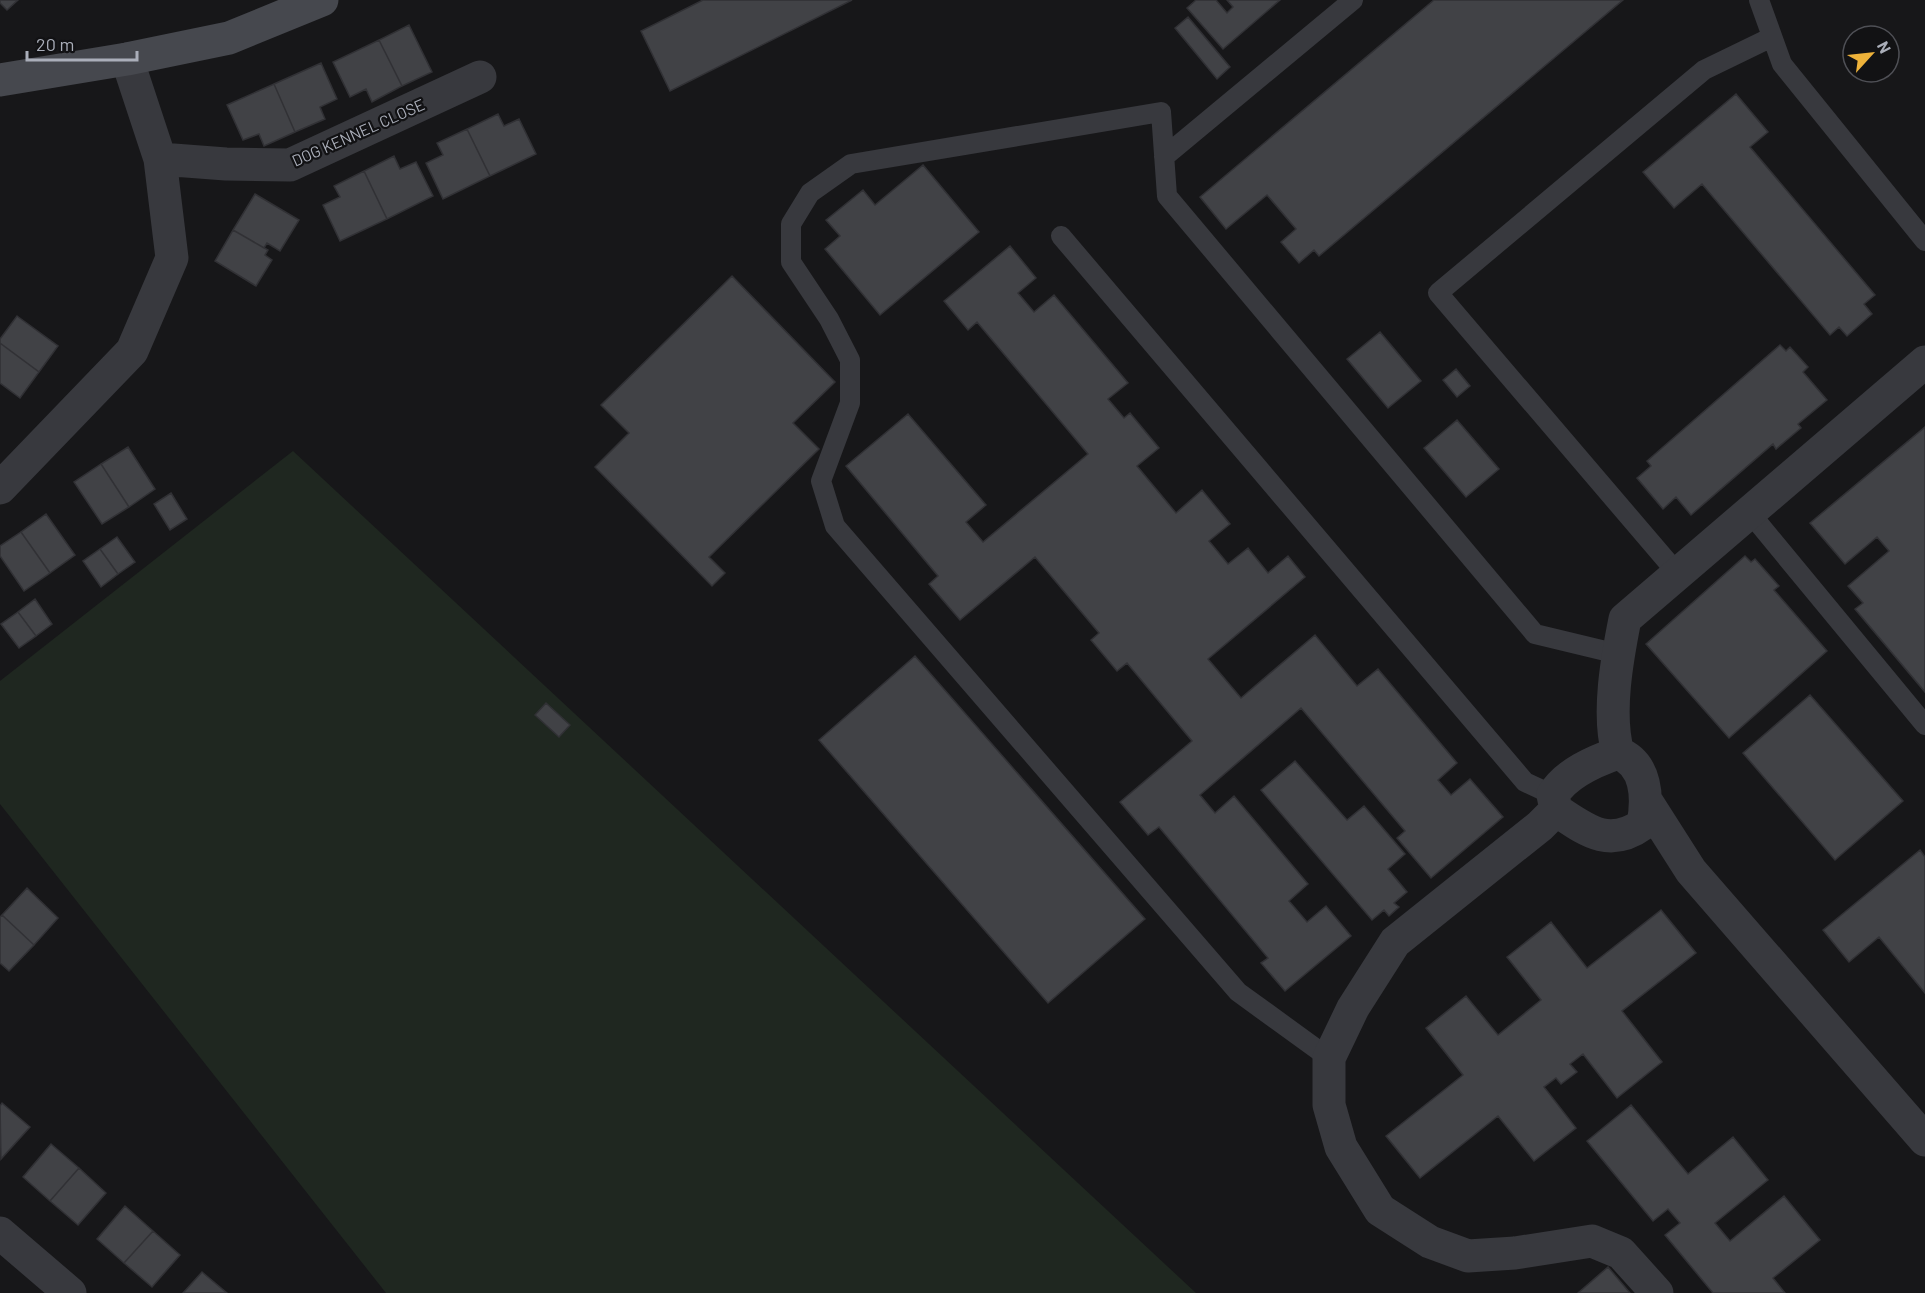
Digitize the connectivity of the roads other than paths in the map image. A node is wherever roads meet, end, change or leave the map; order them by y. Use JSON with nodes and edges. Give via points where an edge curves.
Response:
{"nodes":[{"id":1,"x":322,"y":0,"type":"edge"},
{"id":2,"x":1353,"y":0,"type":"edge"},
{"id":3,"x":1759,"y":0,"type":"edge"},
{"id":4,"x":1772,"y":37,"type":"junction"},
{"id":5,"x":127,"y":59,"type":"junction"},
{"id":6,"x":480,"y":77,"type":"dead end"},
{"id":7,"x":0,"y":80,"type":"edge"},
{"id":8,"x":1164,"y":157,"type":"junction"},
{"id":9,"x":160,"y":159,"type":"junction"},
{"id":10,"x":1062,"y":236,"type":"dead end"},
{"id":11,"x":1925,"y":241,"type":"edge"},
{"id":12,"x":1925,"y":362,"type":"edge"},
{"id":13,"x":0,"y":488,"type":"edge"},
{"id":14,"x":1750,"y":513,"type":"junction"},
{"id":15,"x":1678,"y":574,"type":"junction"},
{"id":16,"x":1618,"y":654,"type":"junction"},
{"id":17,"x":1925,"y":725,"type":"edge"},
{"id":18,"x":1618,"y":753,"type":"junction"},
{"id":19,"x":1555,"y":802,"type":"junction"},
{"id":20,"x":1647,"y":802,"type":"junction"},
{"id":21,"x":1329,"y":1058,"type":"junction"},
{"id":22,"x":1925,"y":1140,"type":"edge"},
{"id":23,"x":0,"y":1233,"type":"edge"},
{"id":24,"x":70,"y":1293,"type":"edge"},
{"id":25,"x":1657,"y":1293,"type":"edge"}],
"edges":[{"from":1,"to":5,"type":"street","via":[[229,38]]},
{"from":2,"to":8,"type":"lane"},
{"from":3,"to":4,"type":"lane"},
{"from":4,"to":11,"type":"lane","via":[[1782,64]]},
{"from":4,"to":15,"type":"lane","via":[[1704,69],[1438,293]]},
{"from":5,"to":7,"type":"street"},
{"from":5,"to":9,"type":"street"},
{"from":6,"to":9,"type":"street","name":"DOG KENNEL CLOSE","via":[[290,165]]},
{"from":8,"to":16,"type":"lane","via":[[1167,196],[1535,634]]},
{"from":8,"to":21,"type":"lane","via":[[1161,112],[851,164],[810,193],[791,224],[791,262],[829,319],[850,360],[850,404],[821,481],[835,526],[1238,992]]},
{"from":9,"to":13,"type":"street","via":[[172,258],[132,351]]},
{"from":10,"to":19,"type":"lane","via":[[1525,782]]},
{"from":12,"to":14,"type":"street"},
{"from":14,"to":15,"type":"street"},
{"from":14,"to":17,"type":"lane"},
{"from":15,"to":16,"type":"street","via":[[1625,619]]},
{"from":16,"to":18,"type":"street","via":[[1613,734]]},
{"from":18,"to":19,"type":"street","via":[[1560,783]]},
{"from":18,"to":20,"type":"street","via":[[1629,757],[1639,769]]},
{"from":19,"to":20,"type":"street","via":[[1587,831],[1606,836],[1630,833],[1643,824]]},
{"from":19,"to":21,"type":"street","via":[[1540,826],[1395,942],[1353,1008]]},
{"from":20,"to":22,"type":"street","via":[[1691,871]]},
{"from":21,"to":25,"type":"street","via":[[1329,1105],[1341,1147],[1380,1210],[1430,1242],[1468,1256],[1592,1241],[1621,1253]]},
{"from":23,"to":24,"type":"street"}]}
